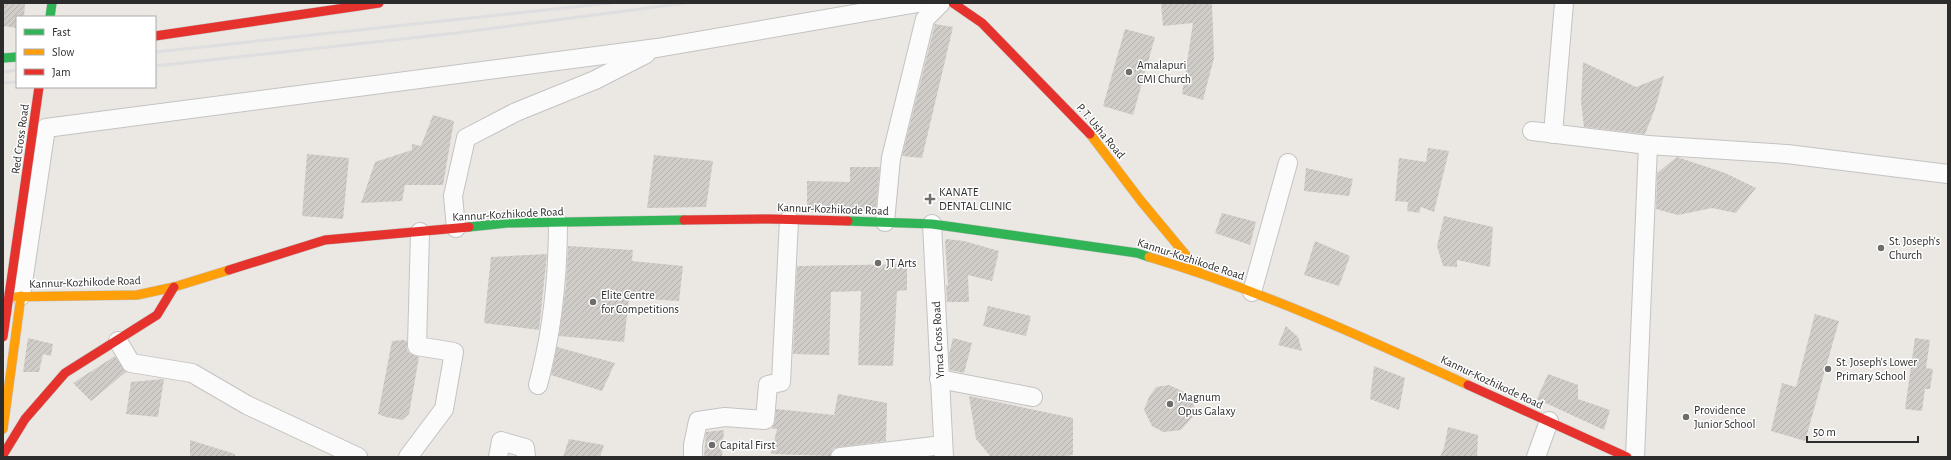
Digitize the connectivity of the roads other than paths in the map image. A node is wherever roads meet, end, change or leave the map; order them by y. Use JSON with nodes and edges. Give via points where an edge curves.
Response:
{"nodes":[{"id":1,"x":52,"y":3,"type":"edge"},
{"id":2,"x":379,"y":3,"type":"edge"},
{"id":3,"x":918,"y":3,"type":"edge"},
{"id":4,"x":941,"y":3,"type":"edge"},
{"id":5,"x":952,"y":3,"type":"edge"},
{"id":6,"x":1564,"y":3,"type":"edge"},
{"id":7,"x":50,"y":16,"type":"edge"},
{"id":8,"x":156,"y":36,"type":"edge"},
{"id":9,"x":657,"y":48,"type":"junction"},
{"id":10,"x":16,"y":57,"type":"edge"},
{"id":11,"x":3,"y":58,"type":"edge"},
{"id":12,"x":40,"y":88,"type":"edge"},
{"id":13,"x":1532,"y":131,"type":"dead end"},
{"id":14,"x":1553,"y":134,"type":"junction"},
{"id":15,"x":1648,"y":145,"type":"junction"},
{"id":16,"x":1288,"y":163,"type":"dead end"},
{"id":17,"x":1948,"y":174,"type":"edge"},
{"id":18,"x":790,"y":220,"type":"junction"},
{"id":19,"x":558,"y":222,"type":"junction"},
{"id":20,"x":885,"y":222,"type":"junction"},
{"id":21,"x":932,"y":224,"type":"junction"},
{"id":22,"x":456,"y":228,"type":"junction"},
{"id":23,"x":420,"y":232,"type":"junction"},
{"id":24,"x":1200,"y":272,"type":"junction"},
{"id":25,"x":174,"y":287,"type":"junction"},
{"id":26,"x":1252,"y":292,"type":"junction"},
{"id":27,"x":21,"y":296,"type":"junction"},
{"id":28,"x":3,"y":297,"type":"edge"},
{"id":29,"x":3,"y":337,"type":"edge"},
{"id":30,"x":118,"y":341,"type":"junction"},
{"id":31,"x":939,"y":379,"type":"junction"},
{"id":32,"x":538,"y":385,"type":"dead end"},
{"id":33,"x":1034,"y":397,"type":"dead end"},
{"id":34,"x":1549,"y":421,"type":"junction"},
{"id":35,"x":3,"y":429,"type":"edge"},
{"id":36,"x":944,"y":451,"type":"edge"},
{"id":37,"x":3,"y":455,"type":"edge"},
{"id":38,"x":358,"y":457,"type":"edge"},
{"id":39,"x":408,"y":457,"type":"edge"},
{"id":40,"x":498,"y":457,"type":"edge"},
{"id":41,"x":526,"y":457,"type":"edge"},
{"id":42,"x":693,"y":457,"type":"edge"},
{"id":43,"x":840,"y":457,"type":"edge"},
{"id":44,"x":1536,"y":457,"type":"edge"},
{"id":45,"x":1627,"y":457,"type":"edge"},
{"id":46,"x":1635,"y":457,"type":"edge"}],
"edges":[{"from":1,"to":7,"type":"main road"},
{"from":2,"to":8,"type":"main road"},
{"from":3,"to":9,"type":"street"},
{"from":4,"to":20,"type":"street","via":[[925,19],[891,158]]},
{"from":5,"to":24,"type":"main road","name":"P. T. Usha Road","via":[[982,23],[1085,127]]},
{"from":6,"to":14,"type":"street"},
{"from":9,"to":22,"type":"street","via":[[595,80],[516,112],[466,138],[453,196]]},
{"from":9,"to":27,"type":"street","via":[[46,128]]},
{"from":10,"to":11,"type":"main road"},
{"from":12,"to":29,"type":"main road","name":"Red Cross Road","bridge":true},
{"from":13,"to":14,"type":"street"},
{"from":14,"to":15,"type":"street"},
{"from":15,"to":17,"type":"street","via":[[1787,154]]},
{"from":15,"to":46,"type":"street"},
{"from":16,"to":26,"type":"street"},
{"from":18,"to":19,"type":"main road","name":"Kannur-Kozhikode Road"},
{"from":18,"to":20,"type":"main road","name":"Kannur-Kozhikode Road"},
{"from":18,"to":42,"type":"street","via":[[781,382],[768,385],[765,420],[725,417],[698,421]]},
{"from":19,"to":22,"type":"main road","name":"Kannur-Kozhikode Road"},
{"from":19,"to":32,"type":"street","via":[[556,271],[546,354]]},
{"from":20,"to":21,"type":"main road","name":"Kannur-Kozhikode Road"},
{"from":21,"to":24,"type":"main road","name":"Kannur-Kozhikode Road","via":[[1137,253]]},
{"from":21,"to":31,"type":"street","name":"Ymca Cross Road"},
{"from":22,"to":23,"type":"main road","name":"Kannur-Kozhikode Road"},
{"from":23,"to":25,"type":"main road","name":"Kannur-Kozhikode Road","via":[[325,240]]},
{"from":23,"to":39,"type":"street","via":[[417,346],[454,352],[444,409]]},
{"from":24,"to":26,"type":"main road","name":"Kannur-Kozhikode Road"},
{"from":25,"to":27,"type":"main road","name":"Kannur-Kozhikode Road","via":[[137,295]]},
{"from":25,"to":30,"type":"main road","via":[[157,315]]},
{"from":26,"to":34,"type":"main road","name":"Kannur-Kozhikode Road","via":[[1323,318]]},
{"from":27,"to":28,"type":"main road","name":"Kannur-Kozhikode Road"},
{"from":27,"to":35,"type":"main road"},
{"from":30,"to":37,"type":"main road","via":[[65,373],[25,419]]},
{"from":30,"to":38,"type":"street","via":[[131,363],[192,373],[247,405]]},
{"from":31,"to":33,"type":"street"},
{"from":31,"to":36,"type":"street","name":"Ymca Cross Road"},
{"from":34,"to":44,"type":"street"},
{"from":34,"to":45,"type":"main road","name":"Kannur-Kozhikode Road"},
{"from":36,"to":43,"type":"street"},
{"from":40,"to":41,"type":"street","via":[[501,441],[525,448]]}]}
